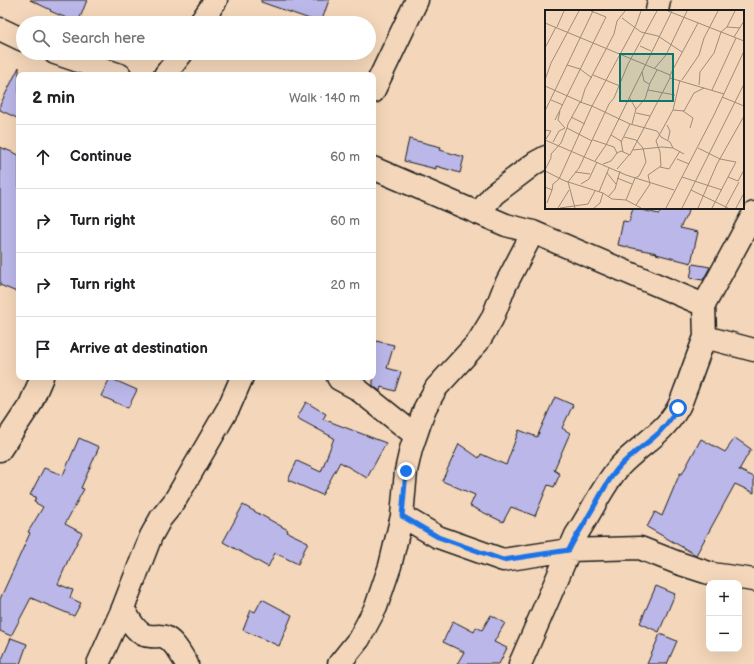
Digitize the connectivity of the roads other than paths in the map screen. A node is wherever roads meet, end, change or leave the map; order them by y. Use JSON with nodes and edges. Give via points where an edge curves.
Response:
{"nodes":[{"id":1,"x":216,"y":0,"type":"edge"},
{"id":2,"x":417,"y":0,"type":"edge"},
{"id":3,"x":659,"y":0,"type":"edge"},
{"id":4,"x":657,"y":10,"type":"edge"},
{"id":5,"x":205,"y":16,"type":"edge"},
{"id":6,"x":0,"y":29,"type":"edge"},
{"id":7,"x":16,"y":37,"type":"edge"},
{"id":8,"x":76,"y":60,"type":"edge"},
{"id":9,"x":177,"y":60,"type":"edge"},
{"id":10,"x":111,"y":72,"type":"edge"},
{"id":11,"x":168,"y":72,"type":"edge"},
{"id":12,"x":376,"y":86,"type":"edge"},
{"id":13,"x":545,"y":158,"type":"edge"},
{"id":14,"x":376,"y":169,"type":"edge"},
{"id":15,"x":479,"y":213,"type":"junction"},
{"id":16,"x":754,"y":213,"type":"edge"},
{"id":17,"x":533,"y":232,"type":"junction"},
{"id":18,"x":704,"y":305,"type":"junction"},
{"id":19,"x":705,"y":337,"type":"junction"},
{"id":20,"x":754,"y":350,"type":"edge"},
{"id":21,"x":41,"y":380,"type":"edge"},
{"id":22,"x":241,"y":380,"type":"edge"},
{"id":23,"x":342,"y":380,"type":"edge"},
{"id":24,"x":415,"y":435,"type":"junction"},
{"id":25,"x":0,"y":449,"type":"edge"},
{"id":26,"x":402,"y":516,"type":"junction"},
{"id":27,"x":569,"y":550,"type":"junction"},
{"id":28,"x":754,"y":580,"type":"edge"},
{"id":29,"x":123,"y":608,"type":"junction"},
{"id":30,"x":98,"y":664,"type":"edge"},
{"id":31,"x":187,"y":664,"type":"edge"},
{"id":32,"x":339,"y":664,"type":"edge"},
{"id":33,"x":520,"y":664,"type":"edge"}],
"edges":[{"from":1,"to":5,"type":"street"},
{"from":2,"to":12,"type":"street"},
{"from":3,"to":4,"type":"street"},
{"from":6,"to":7,"type":"street"},
{"from":8,"to":10,"type":"street"},
{"from":9,"to":11,"type":"street"},
{"from":13,"to":15,"type":"street","via":[[494,194]]},
{"from":14,"to":15,"type":"street"},
{"from":15,"to":17,"type":"street","via":[[506,225]]},
{"from":16,"to":18,"type":"street"},
{"from":17,"to":18,"type":"street"},
{"from":17,"to":24,"type":"street","via":[[505,286],[492,320],[478,342],[436,388]]},
{"from":18,"to":19,"type":"street"},
{"from":19,"to":20,"type":"street"},
{"from":19,"to":27,"type":"street","via":[[678,408],[668,423],[620,467],[604,489]]},
{"from":21,"to":25,"type":"street","via":[[30,405]]},
{"from":22,"to":29,"type":"street","via":[[229,407],[186,482],[151,536]]},
{"from":23,"to":24,"type":"street","via":[[356,388]]},
{"from":24,"to":26,"type":"street","via":[[406,471]]},
{"from":26,"to":27,"type":"street","via":[[438,537],[503,560]]},
{"from":26,"to":32,"type":"street","via":[[390,566],[376,607],[359,639]]},
{"from":27,"to":28,"type":"street","via":[[640,548],[712,574]]},
{"from":27,"to":33,"type":"street"},
{"from":29,"to":30,"type":"street"},
{"from":29,"to":31,"type":"street","via":[[141,633],[161,636],[172,642]]}]}
